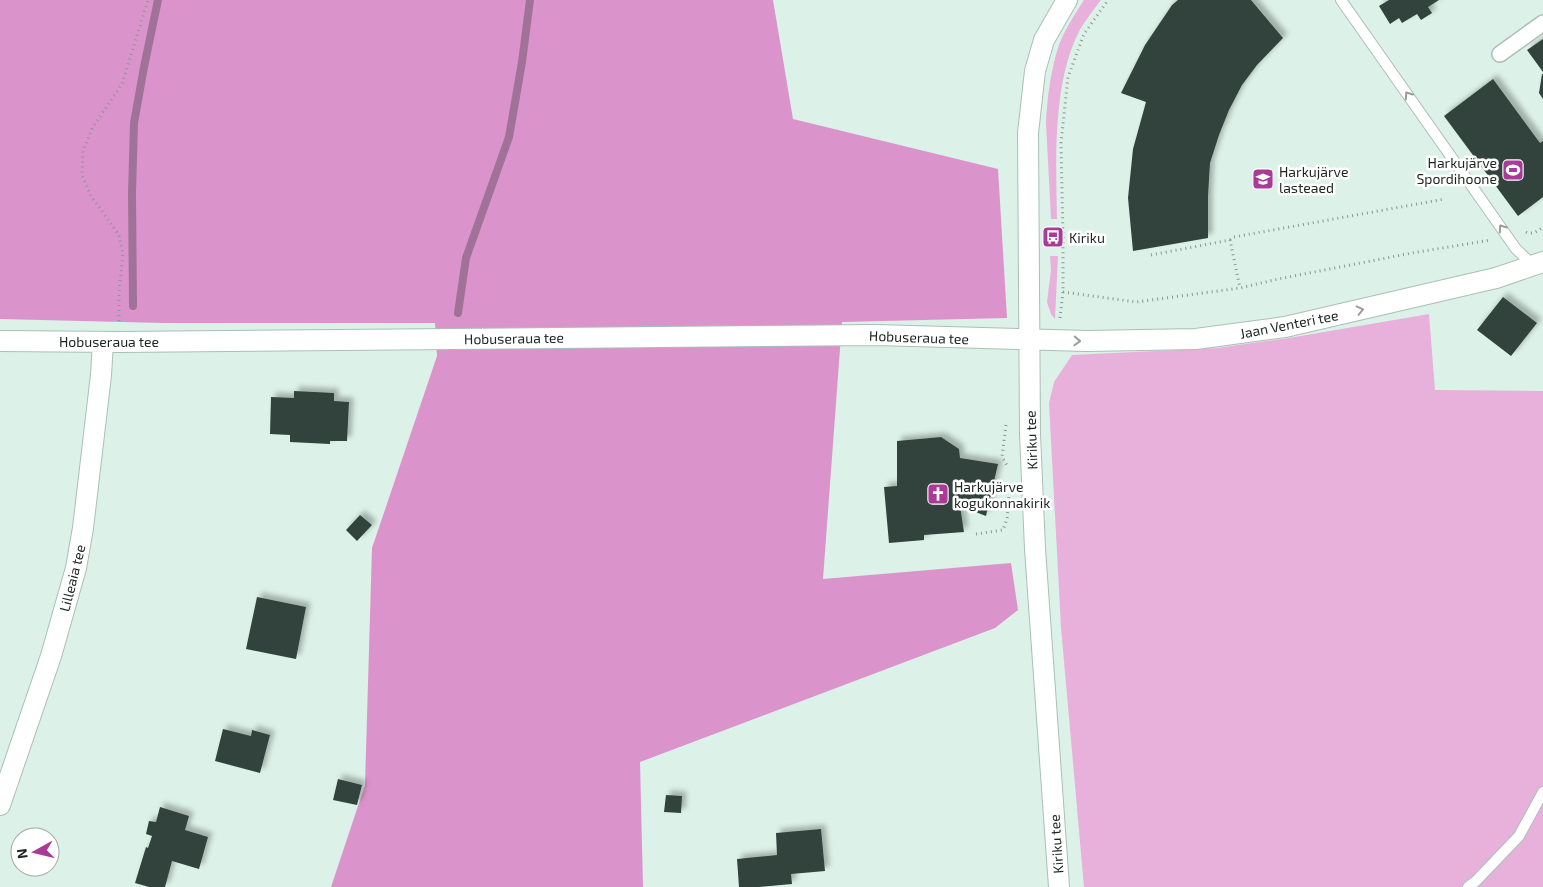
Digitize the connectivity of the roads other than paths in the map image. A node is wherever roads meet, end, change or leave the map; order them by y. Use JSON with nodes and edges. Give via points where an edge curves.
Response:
{"nodes":[{"id":1,"x":1066,"y":0,"type":"edge"},
{"id":2,"x":1341,"y":0,"type":"edge"},
{"id":3,"x":1543,"y":23,"type":"edge"},
{"id":4,"x":1500,"y":54,"type":"dead end"},
{"id":5,"x":1538,"y":263,"type":"edge"},
{"id":6,"x":1028,"y":339,"type":"junction"},
{"id":7,"x":0,"y":341,"type":"edge"},
{"id":8,"x":111,"y":342,"type":"junction"},
{"id":9,"x":1543,"y":792,"type":"edge"},
{"id":10,"x":0,"y":805,"type":"edge"},
{"id":11,"x":1059,"y":887,"type":"edge"},
{"id":12,"x":1468,"y":887,"type":"edge"}],
"edges":[{"from":1,"to":6,"type":"street","name":"Kiriku tee","via":[[1044,40],[1035,70],[1031,101],[1028,133]]},
{"from":5,"to":2,"type":"lane","one_way":true,"via":[[1516,249]]},
{"from":3,"to":4,"type":"street"},
{"from":6,"to":5,"type":"street","name":"Jaan Venteri tee","one_way":true,"via":[[1196,339],[1243,334],[1440,292]]},
{"from":6,"to":8,"type":"street","name":"Hobuseraua tee","via":[[866,335]]},
{"from":6,"to":11,"type":"street","name":"Kiriku tee","via":[[1035,549]]},
{"from":7,"to":8,"type":"street","name":"Hobuseraua tee"},
{"from":8,"to":10,"type":"street","name":"Lilleaia tee","via":[[101,374],[76,568],[51,656]]},
{"from":9,"to":12,"type":"lane","via":[[1519,836]]}]}
